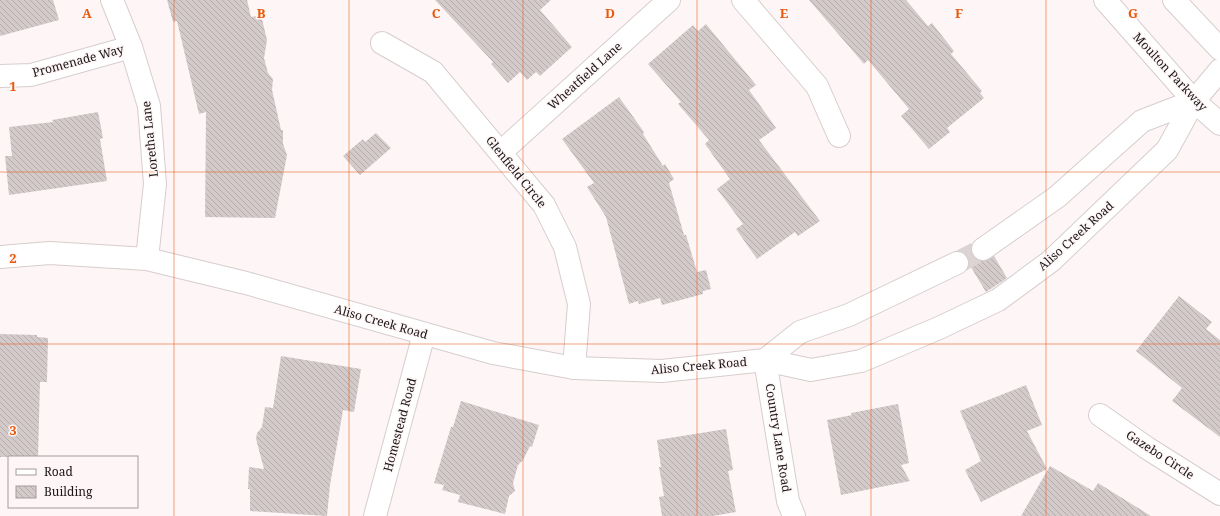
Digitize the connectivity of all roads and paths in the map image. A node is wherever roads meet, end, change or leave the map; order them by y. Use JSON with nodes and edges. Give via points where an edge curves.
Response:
{"nodes":[{"id":1,"x":112,"y":0,"type":"edge"},
{"id":2,"x":670,"y":0,"type":"edge"},
{"id":3,"x":743,"y":0,"type":"edge"},
{"id":4,"x":1105,"y":0,"type":"edge"},
{"id":5,"x":1174,"y":0,"type":"edge"},
{"id":6,"x":382,"y":43,"type":"dead end"},
{"id":7,"x":131,"y":47,"type":"junction"},
{"id":8,"x":1220,"y":49,"type":"edge"},
{"id":9,"x":1220,"y":70,"type":"edge"},
{"id":10,"x":0,"y":76,"type":"edge"},
{"id":11,"x":1194,"y":101,"type":"junction"},
{"id":12,"x":1220,"y":124,"type":"edge"},
{"id":13,"x":839,"y":136,"type":"dead end"},
{"id":14,"x":501,"y":152,"type":"junction"},
{"id":15,"x":983,"y":249,"type":"tunnel mouth"},
{"id":16,"x":0,"y":257,"type":"edge"},
{"id":17,"x":147,"y":260,"type":"junction"},
{"id":18,"x":957,"y":263,"type":"tunnel mouth"},
{"id":19,"x":424,"y":334,"type":"junction"},
{"id":20,"x":765,"y":360,"type":"junction"},
{"id":21,"x":574,"y":368,"type":"junction"},
{"id":22,"x":1100,"y":415,"type":"dead end"},
{"id":23,"x":1220,"y":494,"type":"edge"},
{"id":24,"x":375,"y":516,"type":"edge"},
{"id":25,"x":794,"y":516,"type":"edge"}],
"edges":[{"from":1,"to":7,"type":"street","name":"Loretha Lane"},
{"from":2,"to":14,"type":"street","name":"Wheatfield Lane"},
{"from":3,"to":13,"type":"street","via":[[817,86]]},
{"from":4,"to":11,"type":"street","name":"Moulton Parkway"},
{"from":5,"to":8,"type":"street"},
{"from":6,"to":14,"type":"street","name":"Glenfield Circle","via":[[433,72]]},
{"from":7,"to":10,"type":"street","name":"Promenade Way","via":[[31,75]]},
{"from":7,"to":17,"type":"street","name":"Loretha Lane","via":[[149,106],[155,184]]},
{"from":9,"to":11,"type":"street","name":"Aliso Creek Road"},
{"from":11,"to":12,"type":"street","name":"Moulton Parkway"},
{"from":11,"to":15,"type":"street","name":"Aliso Creek Road","via":[[1142,121],[1057,197]]},
{"from":11,"to":20,"type":"street","name":"Aliso Creek Road","via":[[1167,150],[1051,262],[998,300],[861,361],[810,370]]},
{"from":14,"to":21,"type":"street","name":"Glenfield Circle","via":[[544,205],[565,247],[579,304]]},
{"from":16,"to":17,"type":"street","name":"Aliso Creek Road","via":[[50,253]]},
{"from":17,"to":19,"type":"street","name":"Aliso Creek Road","via":[[246,283]]},
{"from":18,"to":20,"type":"street","name":"Aliso Creek Road","via":[[849,315],[800,332]]},
{"from":19,"to":21,"type":"street","name":"Aliso Creek Road","via":[[492,353]]},
{"from":19,"to":24,"type":"street","name":"Homestead Road"},
{"from":20,"to":21,"type":"street","name":"Aliso Creek Road","via":[[662,371]]},
{"from":20,"to":25,"type":"street","name":"Country Lane Road","via":[[788,502]]},
{"from":22,"to":23,"type":"street","name":"Gazebo Circle"}]}
